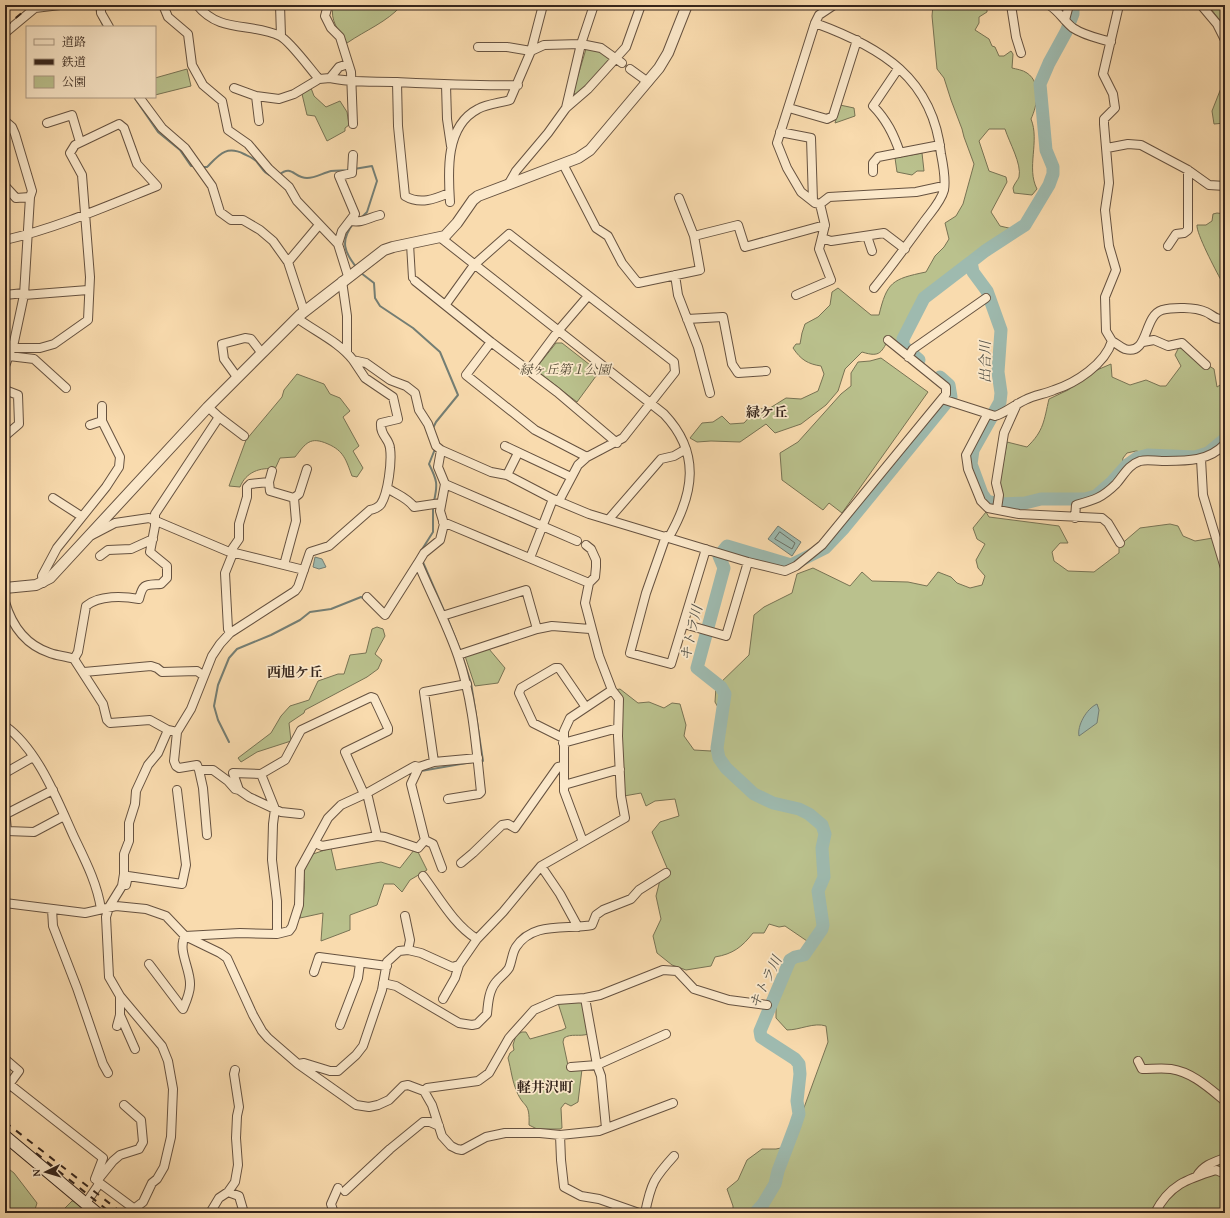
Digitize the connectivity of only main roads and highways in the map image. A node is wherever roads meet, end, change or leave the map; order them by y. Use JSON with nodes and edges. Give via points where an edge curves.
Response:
{"nodes":[{"id":1,"x":5,"y":1136,"type":"edge"},
{"id":2,"x":97,"y":1213,"type":"edge"}],
"edges":[{"from":1,"to":2,"type":"main road"}]}
